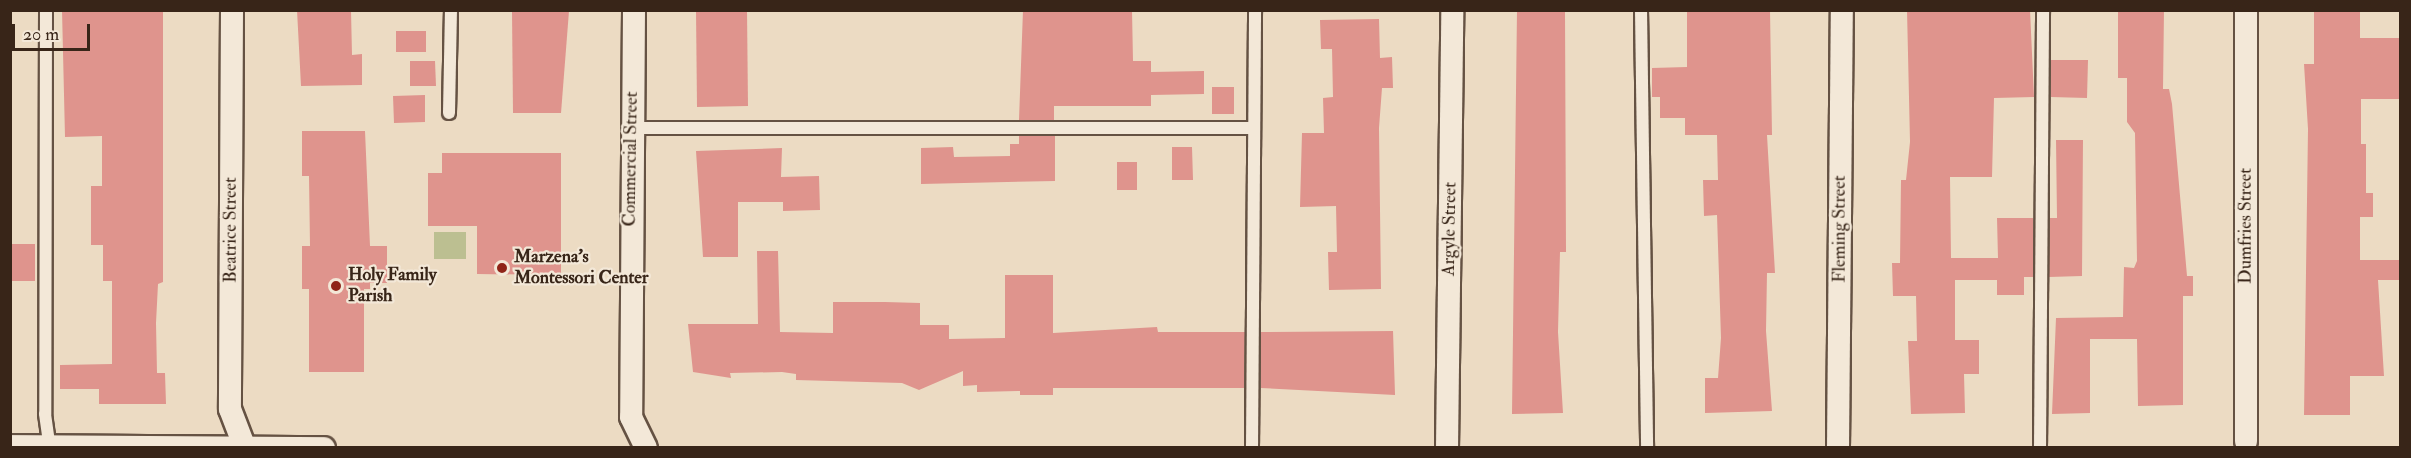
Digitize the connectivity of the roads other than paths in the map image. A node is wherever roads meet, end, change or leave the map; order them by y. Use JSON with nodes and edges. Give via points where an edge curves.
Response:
{"nodes":[{"id":1,"x":46,"y":10,"type":"edge"},
{"id":2,"x":232,"y":10,"type":"edge"},
{"id":3,"x":451,"y":10,"type":"edge"},
{"id":4,"x":634,"y":10,"type":"edge"},
{"id":5,"x":1255,"y":10,"type":"edge"},
{"id":6,"x":1452,"y":10,"type":"edge"},
{"id":7,"x":1641,"y":10,"type":"edge"},
{"id":8,"x":1842,"y":10,"type":"edge"},
{"id":9,"x":2043,"y":10,"type":"edge"},
{"id":10,"x":2246,"y":10,"type":"edge"},
{"id":11,"x":448,"y":113,"type":"dead end"},
{"id":12,"x":631,"y":128,"type":"junction"},
{"id":13,"x":1253,"y":128,"type":"junction"},
{"id":14,"x":2247,"y":445,"type":"edge"},
{"id":15,"x":10,"y":446,"type":"edge"},
{"id":16,"x":50,"y":447,"type":"edge"},
{"id":17,"x":245,"y":447,"type":"edge"},
{"id":18,"x":324,"y":447,"type":"edge"},
{"id":19,"x":646,"y":447,"type":"edge"},
{"id":20,"x":1252,"y":447,"type":"edge"},
{"id":21,"x":1447,"y":447,"type":"edge"},
{"id":22,"x":1647,"y":447,"type":"edge"},
{"id":23,"x":1838,"y":447,"type":"edge"},
{"id":24,"x":2040,"y":447,"type":"edge"}],
"edges":[{"from":1,"to":16,"type":"lane","via":[[45,414]]},
{"from":2,"to":17,"type":"street","name":"Beatrice Street","via":[[230,409]]},
{"from":3,"to":11,"type":"lane"},
{"from":4,"to":12,"type":"street","name":"Commercial Street"},
{"from":5,"to":13,"type":"lane"},
{"from":6,"to":21,"type":"street","name":"Argyle Street"},
{"from":7,"to":22,"type":"lane"},
{"from":8,"to":23,"type":"street","name":"Fleming Street"},
{"from":9,"to":24,"type":"lane"},
{"from":10,"to":14,"type":"street","name":"Dumfries Street"},
{"from":12,"to":13,"type":"lane"},
{"from":12,"to":19,"type":"street","name":"Commercial Street","via":[[631,417]]},
{"from":13,"to":20,"type":"lane"},
{"from":15,"to":16,"type":"street"},
{"from":16,"to":17,"type":"street"},
{"from":17,"to":18,"type":"street"}]}
